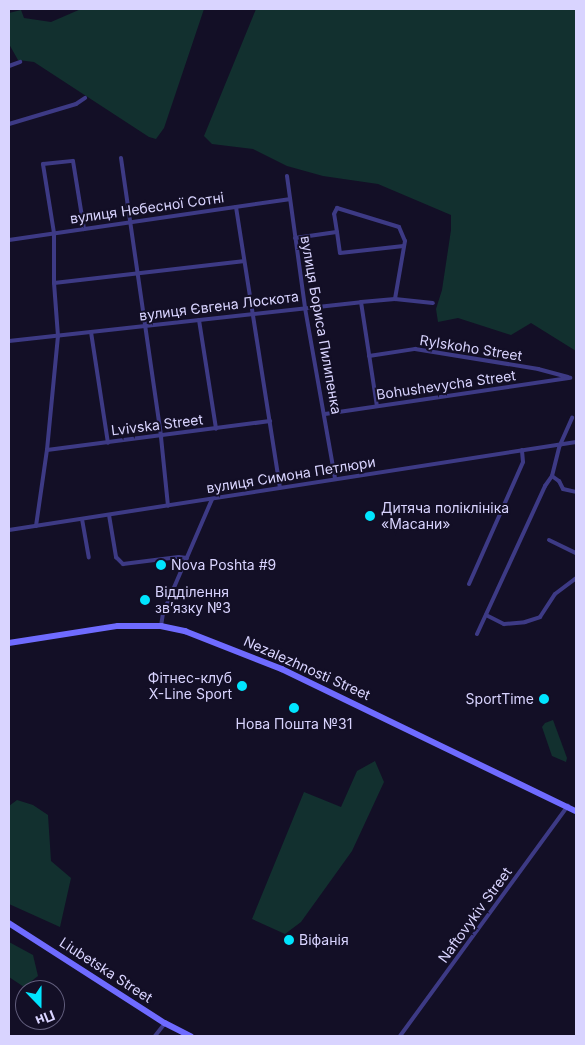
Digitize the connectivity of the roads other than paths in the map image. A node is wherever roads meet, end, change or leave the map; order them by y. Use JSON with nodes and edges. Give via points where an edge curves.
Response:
{"nodes":[{"id":1,"x":20,"y":62,"type":"dead end"},
{"id":2,"x":9,"y":66,"type":"edge"},
{"id":3,"x":85,"y":98,"type":"dead end"},
{"id":4,"x":9,"y":124,"type":"edge"},
{"id":5,"x":121,"y":158,"type":"dead end"},
{"id":6,"x":287,"y":176,"type":"dead end"},
{"id":7,"x":289,"y":200,"type":"junction"},
{"id":8,"x":236,"y":207,"type":"junction"},
{"id":9,"x":129,"y":222,"type":"junction"},
{"id":10,"x":84,"y":228,"type":"junction"},
{"id":11,"x":337,"y":232,"type":"junction"},
{"id":12,"x":54,"y":233,"type":"junction"},
{"id":13,"x":295,"y":238,"type":"junction"},
{"id":14,"x":9,"y":240,"type":"edge"},
{"id":15,"x":404,"y":246,"type":"junction"},
{"id":16,"x":243,"y":261,"type":"junction"},
{"id":17,"x":138,"y":274,"type":"junction"},
{"id":18,"x":54,"y":283,"type":"junction"},
{"id":19,"x":395,"y":299,"type":"junction"},
{"id":20,"x":360,"y":302,"type":"junction"},
{"id":21,"x":433,"y":303,"type":"dead end"},
{"id":22,"x":306,"y":308,"type":"junction"},
{"id":23,"x":252,"y":314,"type":"junction"},
{"id":24,"x":199,"y":320,"type":"junction"},
{"id":25,"x":145,"y":326,"type":"junction"},
{"id":26,"x":92,"y":332,"type":"junction"},
{"id":27,"x":58,"y":336,"type":"junction"},
{"id":28,"x":9,"y":342,"type":"edge"},
{"id":29,"x":369,"y":356,"type":"junction"},
{"id":30,"x":570,"y":378,"type":"joint"},
{"id":31,"x":377,"y":406,"type":"junction"},
{"id":32,"x":325,"y":414,"type":"junction"},
{"id":33,"x":572,"y":418,"type":"dead end"},
{"id":34,"x":270,"y":421,"type":"junction"},
{"id":35,"x":216,"y":429,"type":"junction"},
{"id":36,"x":161,"y":437,"type":"junction"},
{"id":37,"x":576,"y":442,"type":"edge"},
{"id":38,"x":108,"y":443,"type":"junction"},
{"id":39,"x":560,"y":444,"type":"junction"},
{"id":40,"x":47,"y":450,"type":"junction"},
{"id":41,"x":522,"y":450,"type":"junction"},
{"id":42,"x":552,"y":476,"type":"junction"},
{"id":43,"x":335,"y":478,"type":"junction"},
{"id":44,"x":280,"y":488,"type":"junction"},
{"id":45,"x":576,"y":492,"type":"edge"},
{"id":46,"x":212,"y":499,"type":"junction"},
{"id":47,"x":168,"y":506,"type":"junction"},
{"id":48,"x":110,"y":515,"type":"junction"},
{"id":49,"x":82,"y":519,"type":"junction"},
{"id":50,"x":36,"y":526,"type":"junction"},
{"id":51,"x":9,"y":530,"type":"edge"},
{"id":52,"x":549,"y":540,"type":"dead end"},
{"id":53,"x":576,"y":553,"type":"edge"},
{"id":54,"x":89,"y":557,"type":"dead end"},
{"id":55,"x":187,"y":558,"type":"junction"},
{"id":56,"x":576,"y":578,"type":"edge"},
{"id":57,"x":469,"y":584,"type":"dead end"},
{"id":58,"x":486,"y":614,"type":"junction"},
{"id":59,"x":160,"y":626,"type":"junction"},
{"id":60,"x":476,"y":634,"type":"dead end"},
{"id":61,"x":9,"y":643,"type":"edge"},
{"id":62,"x":568,"y":806,"type":"junction"},
{"id":63,"x":576,"y":811,"type":"edge"},
{"id":64,"x":9,"y":924,"type":"edge"},
{"id":65,"x":164,"y":1022,"type":"junction"},
{"id":66,"x":155,"y":1036,"type":"edge"},
{"id":67,"x":191,"y":1036,"type":"edge"},
{"id":68,"x":400,"y":1036,"type":"edge"}],
"edges":[{"from":1,"to":2,"type":"street"},
{"from":3,"to":4,"type":"street","via":[[76,104]]},
{"from":5,"to":9,"type":"street"},
{"from":6,"to":7,"type":"street","name":"вулиця Бориса Пилипенка"},
{"from":7,"to":8,"type":"street","name":"вулиця Небесної Сотні"},
{"from":7,"to":13,"type":"street","name":"вулиця Бориса Пилипенка"},
{"from":8,"to":9,"type":"street","name":"вулиця Небесної Сотні"},
{"from":8,"to":16,"type":"street"},
{"from":9,"to":10,"type":"street","name":"вулиця Небесної Сотні"},
{"from":9,"to":17,"type":"street"},
{"from":10,"to":12,"type":"street","name":"вулиця Небесної Сотні"},
{"from":10,"to":12,"type":"street","via":[[73,161],[43,164]]},
{"from":11,"to":13,"type":"street"},
{"from":11,"to":15,"type":"street","via":[[340,253]]},
{"from":11,"to":15,"type":"street","via":[[334,214],[337,208],[399,227]]},
{"from":12,"to":14,"type":"street","name":"вулиця Небесної Сотні"},
{"from":12,"to":18,"type":"street"},
{"from":13,"to":22,"type":"street","name":"вулиця Бориса Пилипенка"},
{"from":15,"to":19,"type":"street"},
{"from":16,"to":17,"type":"street"},
{"from":16,"to":23,"type":"street"},
{"from":17,"to":18,"type":"street"},
{"from":17,"to":25,"type":"street"},
{"from":18,"to":27,"type":"street"},
{"from":19,"to":20,"type":"street","name":"вулиця Євгена Лоскота"},
{"from":19,"to":21,"type":"street","name":"вулиця Євгена Лоскота"},
{"from":20,"to":22,"type":"street","name":"вулиця Євгена Лоскота"},
{"from":20,"to":29,"type":"street"},
{"from":22,"to":23,"type":"street","name":"вулиця Євгена Лоскота"},
{"from":22,"to":32,"type":"street","name":"вулиця Бориса Пилипенка"},
{"from":23,"to":24,"type":"street","name":"вулиця Євгена Лоскота"},
{"from":23,"to":34,"type":"street"},
{"from":24,"to":25,"type":"street","name":"вулиця Євгена Лоскота"},
{"from":24,"to":35,"type":"street"},
{"from":25,"to":26,"type":"street","name":"вулиця Євгена Лоскота"},
{"from":25,"to":36,"type":"street"},
{"from":26,"to":27,"type":"street","name":"вулиця Євгена Лоскота"},
{"from":26,"to":38,"type":"street"},
{"from":27,"to":28,"type":"street","name":"вулиця Євгена Лоскота"},
{"from":27,"to":40,"type":"street"},
{"from":29,"to":30,"type":"street","name":"Rylskoho Street","via":[[415,349],[538,369]]},
{"from":29,"to":31,"type":"street"},
{"from":30,"to":31,"type":"street","name":"Bohushevycha Street"},
{"from":31,"to":32,"type":"street","name":"Bohushevycha Street"},
{"from":32,"to":43,"type":"street","name":"вулиця Бориса Пилипенка"},
{"from":33,"to":39,"type":"street"},
{"from":34,"to":35,"type":"street","name":"Lvivska Street"},
{"from":34,"to":44,"type":"street"},
{"from":35,"to":36,"type":"street","name":"Lvivska Street"},
{"from":36,"to":38,"type":"street","name":"Lvivska Street"},
{"from":36,"to":47,"type":"street"},
{"from":37,"to":39,"type":"street","name":"вулиця Симона Петлюри"},
{"from":38,"to":40,"type":"street","name":"Lvivska Street"},
{"from":39,"to":41,"type":"street","name":"вулиця Симона Петлюри"},
{"from":39,"to":42,"type":"street"},
{"from":40,"to":50,"type":"street"},
{"from":41,"to":43,"type":"street","name":"вулиця Симона Петлюри"},
{"from":41,"to":57,"type":"street","via":[[523,462]]},
{"from":42,"to":45,"type":"street","via":[[563,489]]},
{"from":42,"to":58,"type":"street"},
{"from":43,"to":44,"type":"street","name":"вулиця Симона Петлюри"},
{"from":44,"to":46,"type":"street","name":"вулиця Симона Петлюри"},
{"from":46,"to":47,"type":"street","name":"вулиця Симона Петлюри"},
{"from":46,"to":55,"type":"street"},
{"from":47,"to":48,"type":"street","name":"вулиця Симона Петлюри"},
{"from":48,"to":49,"type":"street","name":"вулиця Симона Петлюри"},
{"from":48,"to":55,"type":"street","via":[[116,557],[123,564]]},
{"from":49,"to":50,"type":"street","name":"вулиця Симона Петлюри"},
{"from":49,"to":54,"type":"street"},
{"from":50,"to":51,"type":"street","name":"вулиця Симона Петлюри"},
{"from":52,"to":53,"type":"street"},
{"from":55,"to":59,"type":"street"},
{"from":56,"to":58,"type":"street","via":[[554,594],[540,617],[504,624]]},
{"from":58,"to":60,"type":"street"},
{"from":59,"to":61,"type":"street","name":"Nezalezhnosti Street","via":[[118,626]]},
{"from":59,"to":62,"type":"street","name":"Nezalezhnosti Street","via":[[186,631],[282,669]]},
{"from":62,"to":63,"type":"street","name":"Nezalezhnosti Street"},
{"from":62,"to":68,"type":"street","name":"Naftovykiv Street"},
{"from":64,"to":65,"type":"street","name":"Liubetska Street"},
{"from":65,"to":66,"type":"street"},
{"from":65,"to":67,"type":"street","name":"Liubetska Street"}]}
